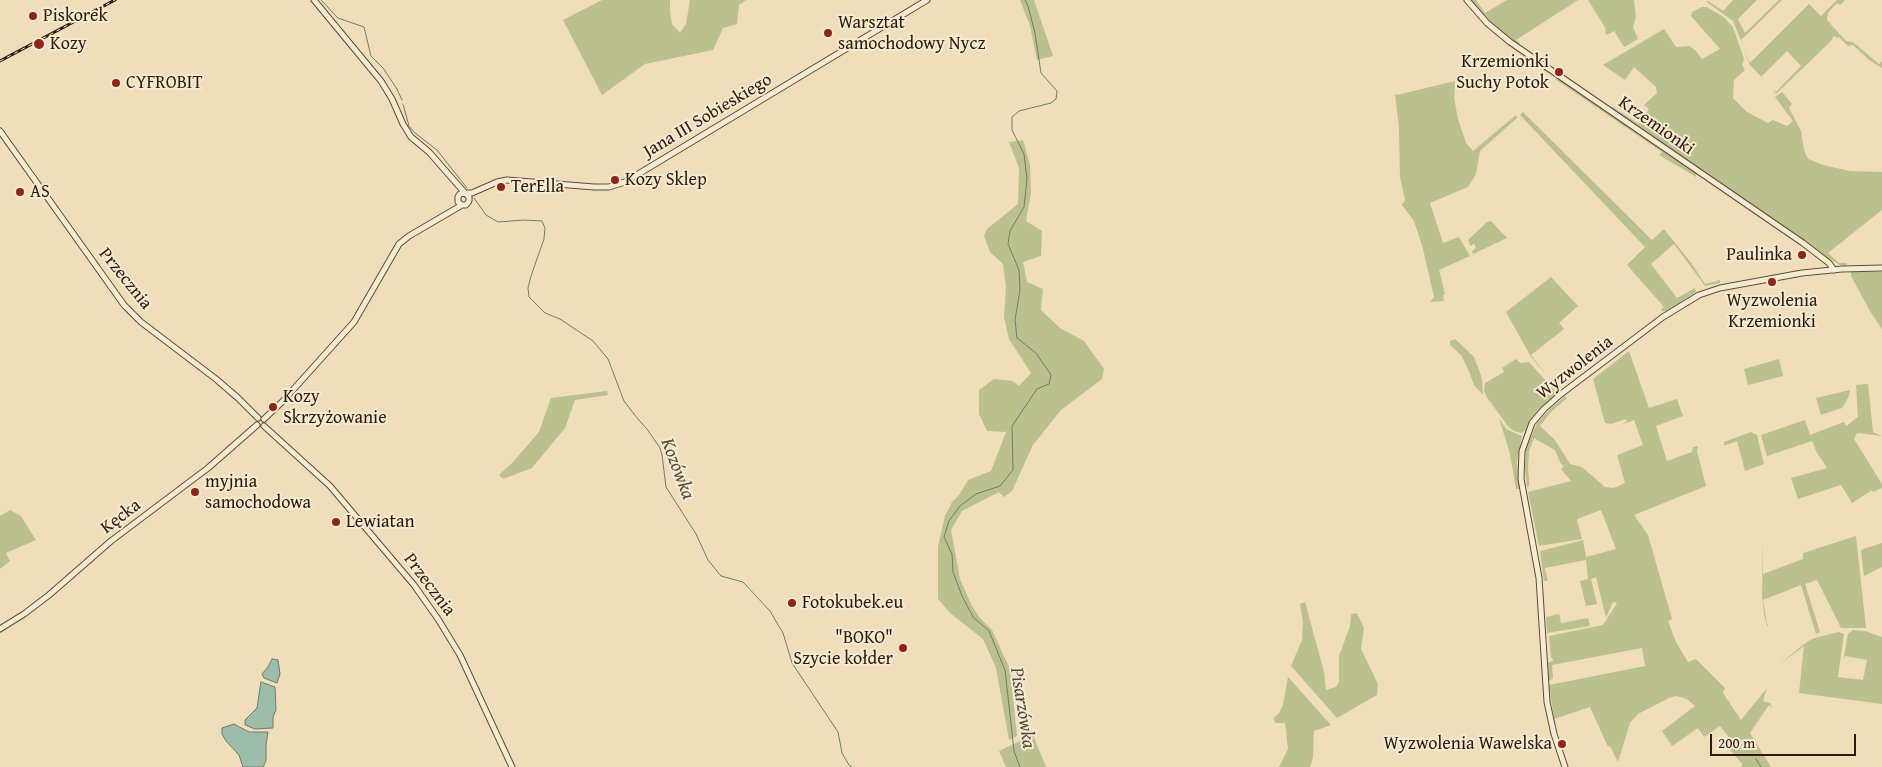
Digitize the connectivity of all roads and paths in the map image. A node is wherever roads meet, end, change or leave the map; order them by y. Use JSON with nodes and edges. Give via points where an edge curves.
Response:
{"nodes":[{"id":1,"x":314,"y":0,"type":"edge"},
{"id":2,"x":927,"y":0,"type":"edge"},
{"id":3,"x":1467,"y":0,"type":"edge"},
{"id":4,"x":0,"y":130,"type":"edge"},
{"id":5,"x":457,"y":183,"type":"junction"},
{"id":6,"x":486,"y":187,"type":"junction"},
{"id":7,"x":465,"y":193,"type":"junction"},
{"id":8,"x":458,"y":197,"type":"junction"},
{"id":9,"x":469,"y":202,"type":"junction"},
{"id":10,"x":462,"y":205,"type":"junction"},
{"id":11,"x":445,"y":215,"type":"junction"},
{"id":12,"x":1882,"y":268,"type":"edge"},
{"id":13,"x":1834,"y":270,"type":"junction"},
{"id":14,"x":258,"y":418,"type":"junction"},
{"id":15,"x":264,"y":419,"type":"junction"},
{"id":16,"x":257,"y":425,"type":"junction"},
{"id":17,"x":264,"y":426,"type":"junction"},
{"id":18,"x":0,"y":629,"type":"edge"},
{"id":19,"x":512,"y":767,"type":"edge"},
{"id":20,"x":1565,"y":767,"type":"edge"}],
"edges":[{"from":1,"to":5,"type":"street","via":[[382,80],[411,137]]},
{"from":2,"to":6,"type":"street","name":"Jana III Sobieskiego","via":[[625,182],[594,188],[507,180]]},
{"from":3,"to":13,"type":"street","name":"Krzemionki","via":[[1510,42],[1803,243]]},
{"from":4,"to":14,"type":"street","name":"Przecznia","via":[[124,305],[141,322],[216,379]]},
{"from":5,"to":7,"type":"street"},
{"from":5,"to":8,"type":"street"},
{"from":6,"to":7,"type":"street","name":"Jana III Sobieskiego"},
{"from":6,"to":9,"type":"street","name":"Jana III Sobieskiego"},
{"from":7,"to":8,"type":"street"},
{"from":7,"to":9,"type":"street"},
{"from":8,"to":10,"type":"street"},
{"from":8,"to":11,"type":"street"},
{"from":9,"to":10,"type":"street"},
{"from":10,"to":11,"type":"street"},
{"from":11,"to":15,"type":"street","via":[[399,244],[354,322]]},
{"from":12,"to":13,"type":"street","name":"Wyzwolenia"},
{"from":13,"to":20,"type":"street","name":"Wyzwolenia","via":[[1732,285],[1694,297],[1561,394],[1540,413],[1529,429],[1522,451],[1521,479],[1539,578],[1547,702]]},
{"from":14,"to":15,"type":"street"},
{"from":14,"to":16,"type":"street"},
{"from":15,"to":17,"type":"street"},
{"from":16,"to":17,"type":"street"},
{"from":16,"to":18,"type":"street","name":"Kęcka","via":[[208,468],[111,541],[49,595]]},
{"from":17,"to":19,"type":"street","name":"Przecznia","via":[[330,486],[414,585],[460,655]]}]}
